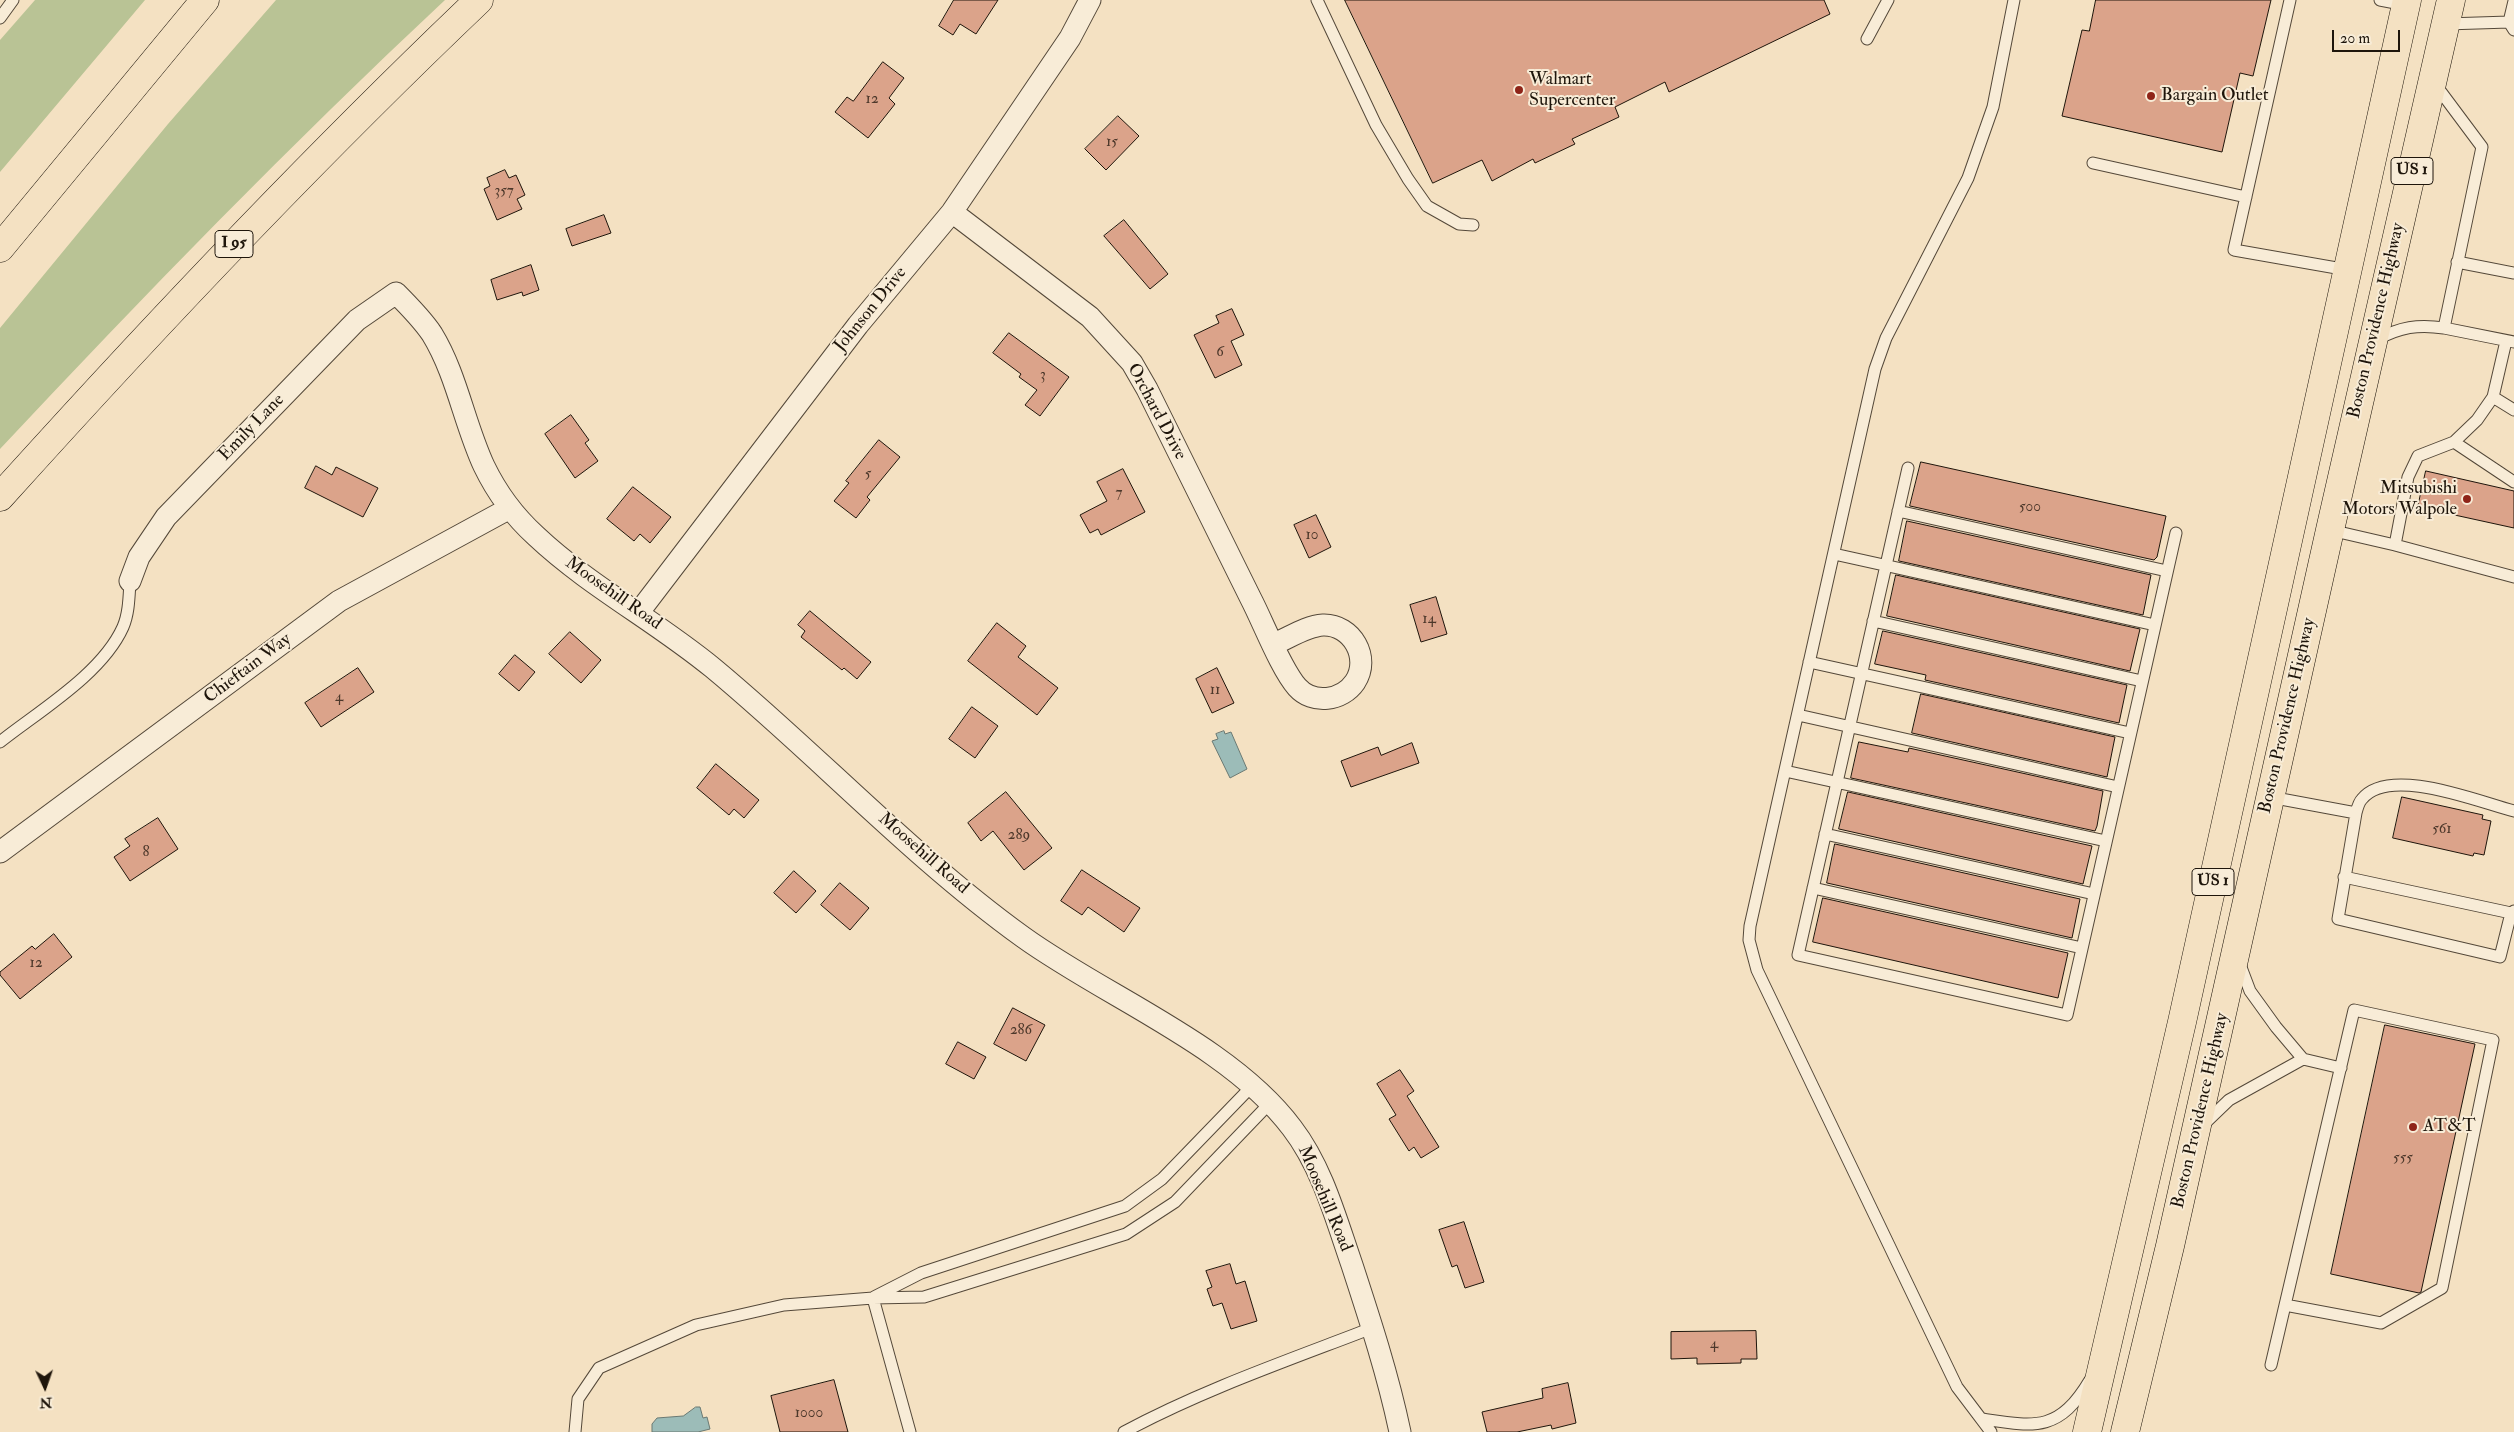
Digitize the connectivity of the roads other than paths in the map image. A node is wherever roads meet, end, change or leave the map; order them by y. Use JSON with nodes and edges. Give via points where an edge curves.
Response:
{"nodes":[{"id":1,"x":14,"y":0,"type":"edge"},
{"id":2,"x":205,"y":0,"type":"edge"},
{"id":3,"x":478,"y":0,"type":"edge"},
{"id":4,"x":1090,"y":0,"type":"edge"},
{"id":5,"x":1317,"y":0,"type":"edge"},
{"id":6,"x":1888,"y":0,"type":"edge"},
{"id":7,"x":2014,"y":0,"type":"edge"},
{"id":8,"x":2290,"y":0,"type":"edge"},
{"id":9,"x":2380,"y":0,"type":"edge"},
{"id":10,"x":2514,"y":1,"type":"edge"},
{"id":11,"x":2407,"y":3,"type":"edge"},
{"id":12,"x":2449,"y":12,"type":"edge"},
{"id":13,"x":0,"y":18,"type":"edge"},
{"id":14,"x":2511,"y":26,"type":"edge"},
{"id":15,"x":1867,"y":39,"type":"dead end"},
{"id":16,"x":2433,"y":80,"type":"junction"},
{"id":17,"x":2093,"y":163,"type":"dead end"},
{"id":18,"x":2246,"y":197,"type":"junction"},
{"id":19,"x":952,"y":212,"type":"junction"},
{"id":20,"x":1473,"y":225,"type":"dead end"},
{"id":21,"x":0,"y":248,"type":"edge"},
{"id":22,"x":2457,"y":262,"type":"junction"},
{"id":23,"x":2348,"y":270,"type":"junction"},
{"id":24,"x":2514,"y":273,"type":"edge"},
{"id":25,"x":396,"y":293,"type":"joint"},
{"id":26,"x":2444,"y":328,"type":"junction"},
{"id":27,"x":2510,"y":341,"type":"edge"},
{"id":28,"x":2372,"y":342,"type":"junction"},
{"id":29,"x":2493,"y":397,"type":"junction"},
{"id":30,"x":2514,"y":410,"type":"edge"},
{"id":31,"x":2454,"y":442,"type":"junction"},
{"id":32,"x":1908,"y":468,"type":"dead end"},
{"id":33,"x":2514,"y":482,"type":"edge"},
{"id":34,"x":0,"y":497,"type":"edge"},
{"id":35,"x":510,"y":508,"type":"junction"},
{"id":36,"x":1898,"y":511,"type":"junction"},
{"id":37,"x":2330,"y":530,"type":"junction"},
{"id":38,"x":2176,"y":533,"type":"dead end"},
{"id":39,"x":2394,"y":545,"type":"junction"},
{"id":40,"x":1834,"y":554,"type":"junction"},
{"id":41,"x":1886,"y":565,"type":"junction"},
{"id":42,"x":2167,"y":571,"type":"junction"},
{"id":43,"x":2514,"y":576,"type":"edge"},
{"id":44,"x":130,"y":582,"type":"joint"},
{"id":45,"x":639,"y":612,"type":"junction"},
{"id":46,"x":1873,"y":621,"type":"junction"},
{"id":47,"x":2155,"y":625,"type":"junction"},
{"id":48,"x":1274,"y":644,"type":"dead end"},
{"id":49,"x":1810,"y":662,"type":"junction"},
{"id":50,"x":1861,"y":673,"type":"junction"},
{"id":51,"x":2142,"y":681,"type":"junction"},
{"id":52,"x":1798,"y":715,"type":"junction"},
{"id":53,"x":1849,"y":727,"type":"junction"},
{"id":54,"x":2130,"y":733,"type":"junction"},
{"id":55,"x":0,"y":742,"type":"edge"},
{"id":56,"x":1785,"y":771,"type":"junction"},
{"id":57,"x":1836,"y":782,"type":"junction"},
{"id":58,"x":2118,"y":787,"type":"junction"},
{"id":59,"x":2270,"y":797,"type":"junction"},
{"id":60,"x":2514,"y":811,"type":"edge"},
{"id":61,"x":2356,"y":813,"type":"junction"},
{"id":62,"x":1825,"y":834,"type":"junction"},
{"id":63,"x":2106,"y":841,"type":"junction"},
{"id":64,"x":0,"y":852,"type":"edge"},
{"id":65,"x":2344,"y":877,"type":"junction"},
{"id":66,"x":1813,"y":888,"type":"junction"},
{"id":67,"x":2094,"y":894,"type":"junction"},
{"id":68,"x":2513,"y":912,"type":"edge"},
{"id":69,"x":2082,"y":948,"type":"junction"},
{"id":70,"x":2236,"y":954,"type":"junction"},
{"id":71,"x":2303,"y":1059,"type":"junction"},
{"id":72,"x":2341,"y":1068,"type":"junction"},
{"id":73,"x":1252,"y":1086,"type":"junction"},
{"id":74,"x":1270,"y":1103,"type":"junction"},
{"id":75,"x":2196,"y":1131,"type":"junction"},
{"id":76,"x":872,"y":1298,"type":"junction"},
{"id":77,"x":2285,"y":1305,"type":"junction"},
{"id":78,"x":1372,"y":1328,"type":"junction"},
{"id":79,"x":2107,"y":1350,"type":"junction"},
{"id":80,"x":2271,"y":1365,"type":"dead end"},
{"id":81,"x":1982,"y":1419,"type":"junction"},
{"id":82,"x":575,"y":1432,"type":"edge"},
{"id":83,"x":910,"y":1432,"type":"edge"},
{"id":84,"x":1124,"y":1432,"type":"edge"},
{"id":85,"x":1400,"y":1432,"type":"edge"},
{"id":86,"x":1991,"y":1432,"type":"edge"},
{"id":87,"x":2087,"y":1432,"type":"edge"},
{"id":88,"x":2125,"y":1432,"type":"edge"}],
"edges":[{"from":1,"to":13,"type":"lane"},
{"from":2,"to":21,"type":"main road"},
{"from":3,"to":34,"type":"main road","number":"I 95","via":[[268,208]]},
{"from":4,"to":19,"type":"street","name":"Johnson Drive","via":[[1070,38]]},
{"from":5,"to":20,"type":"lane","via":[[1376,125],[1408,179],[1427,206],[1459,224]]},
{"from":6,"to":15,"type":"lane"},
{"from":7,"to":40,"type":"lane","via":[[1992,107],[1968,178],[1880,354]]},
{"from":8,"to":18,"type":"lane"},
{"from":9,"to":11,"type":"lane"},
{"from":10,"to":14,"type":"lane"},
{"from":11,"to":23,"type":"main road","name":"Boston Providence Highway","number":"US 1"},
{"from":12,"to":14,"type":"lane"},
{"from":12,"to":16,"type":"main road","name":"Boston Providence Highway","number":"US 1"},
{"from":16,"to":22,"type":"lane","via":[[2482,147]]},
{"from":16,"to":28,"type":"main road","name":"Boston Providence Highway","number":"US 1"},
{"from":17,"to":18,"type":"lane"},
{"from":18,"to":23,"type":"lane","via":[[2234,250]]},
{"from":19,"to":45,"type":"street","name":"Johnson Drive","via":[[858,325]]},
{"from":19,"to":48,"type":"street","name":"Orchard Drive","via":[[1090,317],[1132,363]]},
{"from":22,"to":24,"type":"lane"},
{"from":22,"to":26,"type":"lane"},
{"from":23,"to":79,"type":"main road","name":"Boston Providence Highway","number":"US 1"},
{"from":25,"to":35,"type":"street","name":"Moosehill Road","via":[[420,318],[440,350],[484,466]]},
{"from":25,"to":44,"type":"street","name":"Emily Lane","via":[[369,310],[352,326],[166,517],[139,558]]},
{"from":26,"to":27,"type":"lane"},
{"from":26,"to":28,"type":"lane","via":[[2406,327]]},
{"from":27,"to":29,"type":"lane"},
{"from":28,"to":37,"type":"main road","name":"Boston Providence Highway","number":"US 1"},
{"from":29,"to":30,"type":"lane"},
{"from":29,"to":31,"type":"lane","via":[[2477,420]]},
{"from":31,"to":33,"type":"lane"},
{"from":31,"to":39,"type":"lane","via":[[2418,456],[2408,477]]},
{"from":32,"to":36,"type":"lane"},
{"from":35,"to":45,"type":"street","name":"Moosehill Road","via":[[557,555]]},
{"from":35,"to":64,"type":"street","name":"Chieftain Way","via":[[339,601]]},
{"from":36,"to":41,"type":"lane"},
{"from":36,"to":42,"type":"lane"},
{"from":37,"to":39,"type":"lane"},
{"from":37,"to":59,"type":"main road","name":"Boston Providence Highway","number":"US 1"},
{"from":38,"to":42,"type":"lane"},
{"from":39,"to":43,"type":"lane"},
{"from":40,"to":41,"type":"lane"},
{"from":40,"to":49,"type":"lane"},
{"from":41,"to":46,"type":"lane"},
{"from":41,"to":47,"type":"lane"},
{"from":42,"to":47,"type":"lane"},
{"from":44,"to":55,"type":"lane","via":[[127,616],[107,651],[60,698]]},
{"from":45,"to":73,"type":"street","name":"Moosehill Road","via":[[723,677],[944,874],[997,917],[1048,954],[1213,1056]]},
{"from":46,"to":50,"type":"lane"},
{"from":46,"to":51,"type":"lane"},
{"from":47,"to":51,"type":"lane"},
{"from":49,"to":50,"type":"lane"},
{"from":49,"to":52,"type":"lane"},
{"from":50,"to":53,"type":"lane"},
{"from":50,"to":54,"type":"lane"},
{"from":51,"to":54,"type":"lane"},
{"from":52,"to":53,"type":"lane"},
{"from":52,"to":56,"type":"lane"},
{"from":53,"to":57,"type":"lane"},
{"from":53,"to":58,"type":"lane"},
{"from":54,"to":58,"type":"lane"},
{"from":56,"to":57,"type":"lane"},
{"from":56,"to":81,"type":"lane","via":[[1750,926],[1751,954],[1957,1387]]},
{"from":57,"to":62,"type":"lane"},
{"from":57,"to":63,"type":"lane"},
{"from":58,"to":63,"type":"lane"},
{"from":59,"to":61,"type":"lane"},
{"from":59,"to":70,"type":"main road","name":"Boston Providence Highway","number":"US 1"},
{"from":60,"to":61,"type":"lane","via":[[2420,785],[2393,785],[2375,788],[2362,799]]},
{"from":61,"to":65,"type":"lane"},
{"from":62,"to":66,"type":"lane"},
{"from":62,"to":67,"type":"lane"},
{"from":63,"to":67,"type":"lane"},
{"from":65,"to":68,"type":"lane"},
{"from":65,"to":68,"type":"lane","via":[[2338,919],[2500,957]]},
{"from":66,"to":69,"type":"lane"},
{"from":66,"to":69,"type":"lane","via":[[1798,954],[1865,970],[2067,1015]]},
{"from":67,"to":69,"type":"lane"},
{"from":70,"to":71,"type":"lane","via":[[2250,990]]},
{"from":70,"to":75,"type":"main road","name":"Boston Providence Highway","number":"US 1"},
{"from":71,"to":72,"type":"lane"},
{"from":71,"to":75,"type":"lane","via":[[2229,1100]]},
{"from":72,"to":77,"type":"lane"},
{"from":72,"to":77,"type":"lane","via":[[2354,1010],[2493,1040],[2442,1288],[2381,1323]]},
{"from":73,"to":74,"type":"street","name":"Moosehill Road"},
{"from":73,"to":76,"type":"lane","via":[[1162,1178],[1125,1206],[922,1273]]},
{"from":74,"to":76,"type":"lane","via":[[1175,1202],[1126,1234],[924,1297]]},
{"from":74,"to":78,"type":"street","name":"Moosehill Road","via":[[1295,1131],[1316,1169]]},
{"from":75,"to":88,"type":"main road","name":"Boston Providence Highway","number":"US 1"},
{"from":76,"to":82,"type":"lane","via":[[784,1305],[696,1325],[599,1368],[578,1399]]},
{"from":76,"to":83,"type":"lane"},
{"from":77,"to":80,"type":"lane"},
{"from":78,"to":84,"type":"lane","via":[[1272,1366],[1149,1418]]},
{"from":78,"to":85,"type":"street","name":"Moosehill Road"},
{"from":79,"to":81,"type":"lane","via":[[2084,1391],[2058,1418],[2047,1424],[2026,1426]]},
{"from":79,"to":87,"type":"main road","name":"Boston Providence Highway","number":"US 1"},
{"from":81,"to":86,"type":"lane"}]}
